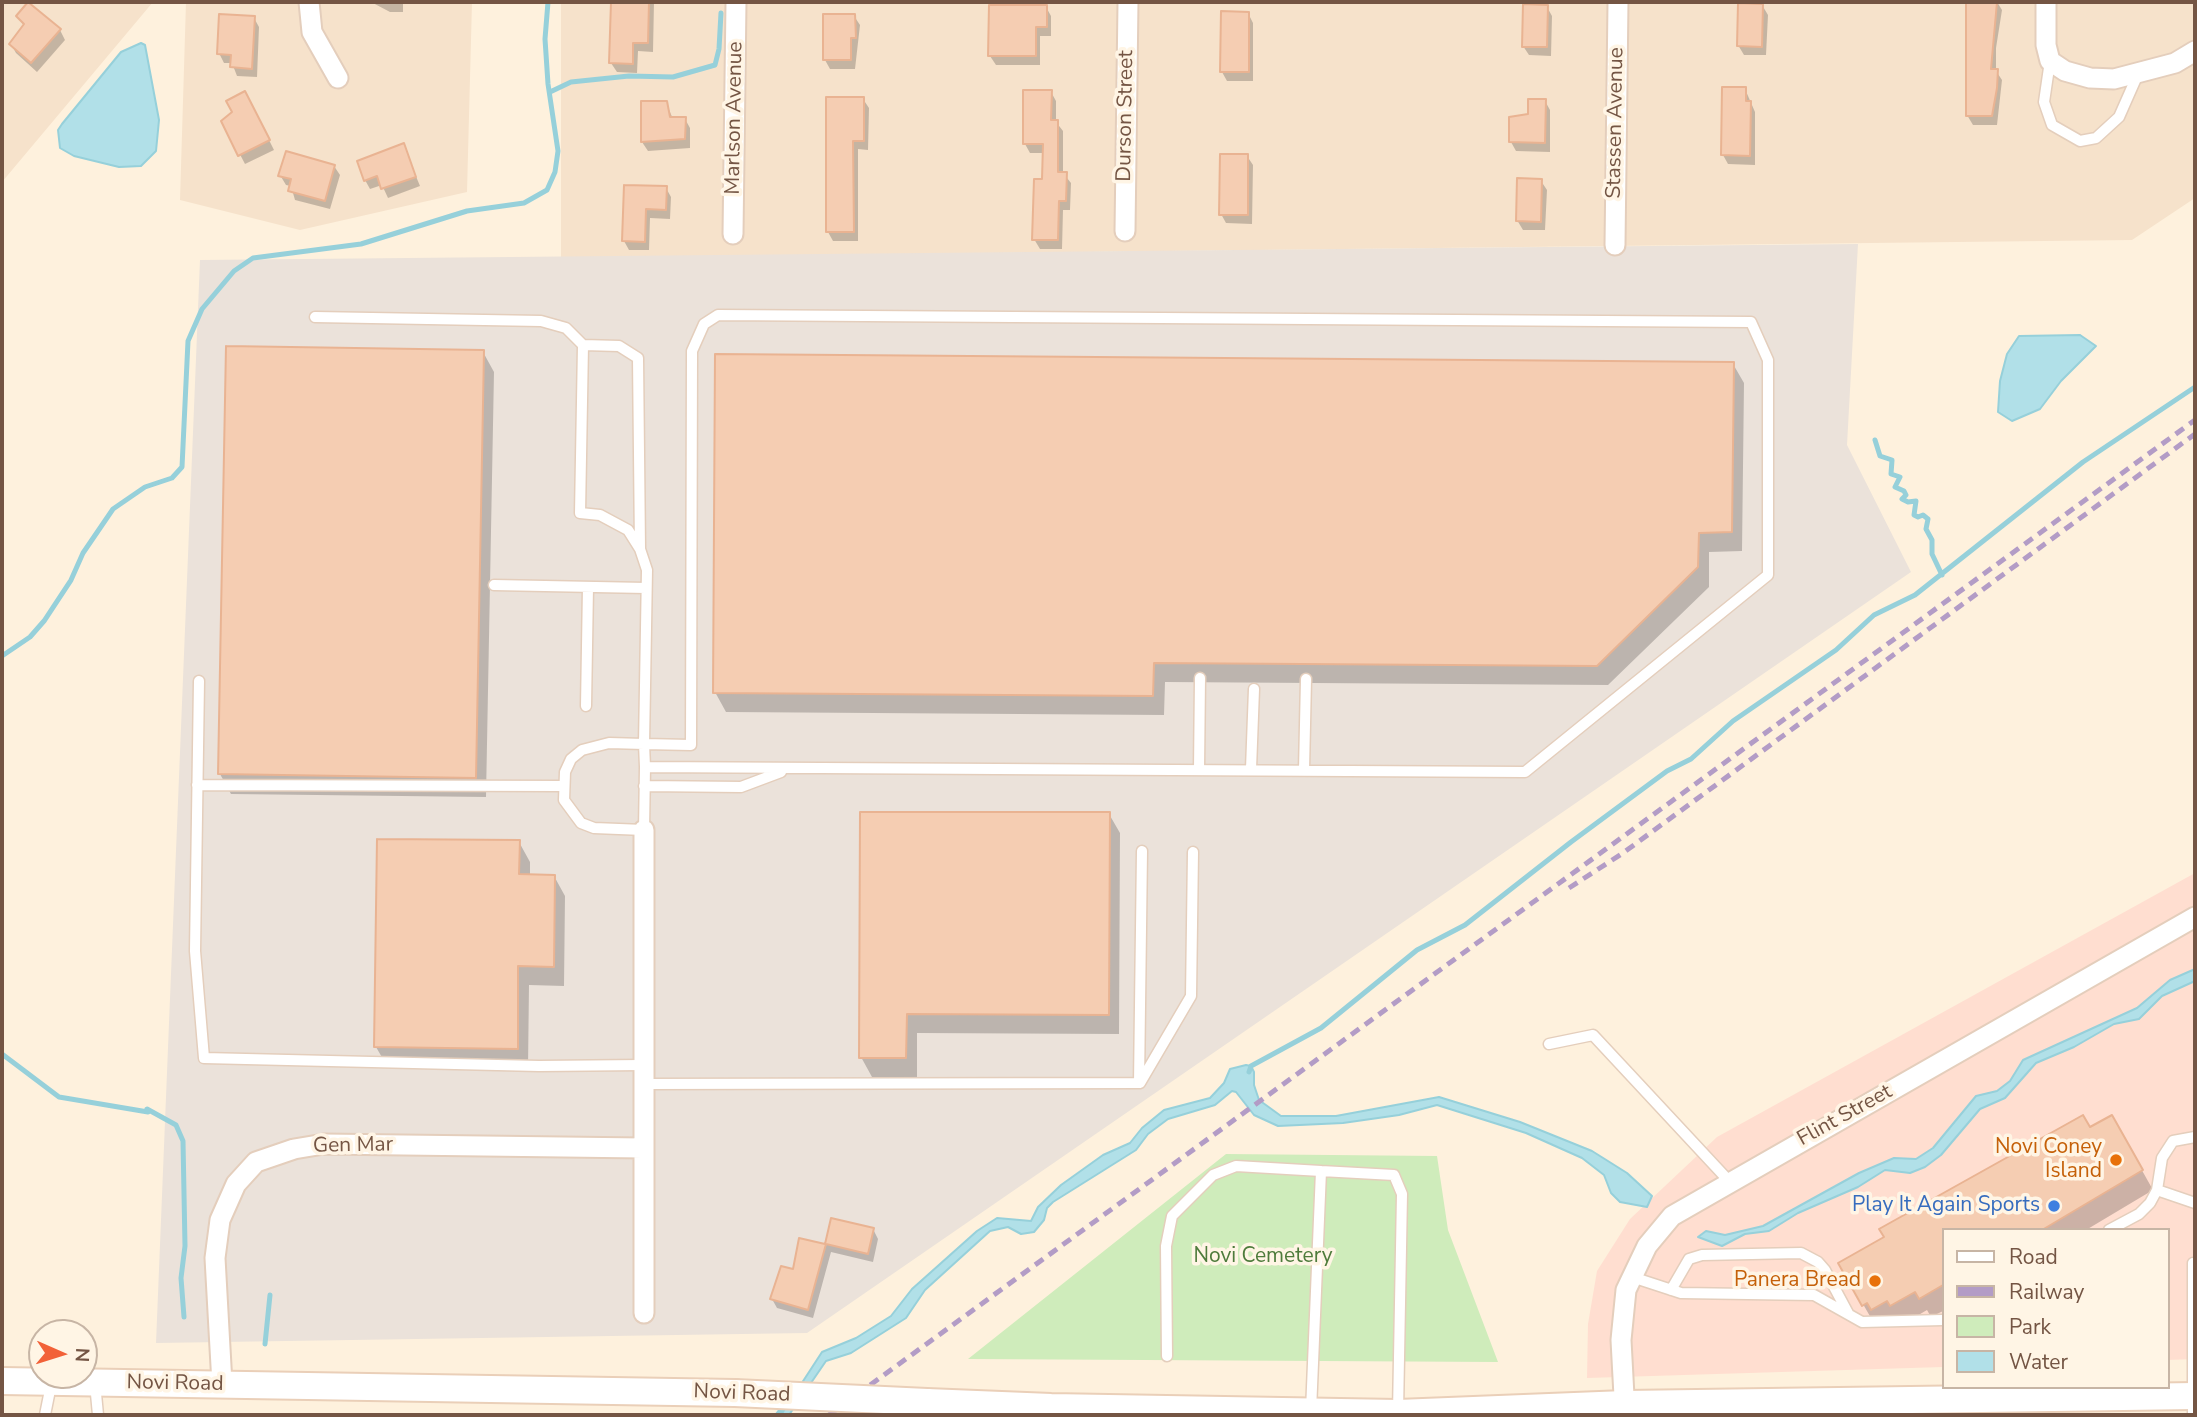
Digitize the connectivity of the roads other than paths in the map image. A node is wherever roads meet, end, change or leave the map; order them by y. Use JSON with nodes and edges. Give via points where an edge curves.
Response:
{"nodes":[{"id":1,"x":309,"y":2,"type":"edge"},
{"id":2,"x":736,"y":2,"type":"edge"},
{"id":3,"x":1128,"y":2,"type":"edge"},
{"id":4,"x":1618,"y":2,"type":"edge"},
{"id":5,"x":2046,"y":2,"type":"edge"},
{"id":6,"x":2195,"y":51,"type":"edge"},
{"id":7,"x":2050,"y":61,"type":"junction"},
{"id":8,"x":2138,"y":74,"type":"junction"},
{"id":9,"x":338,"y":78,"type":"dead end"},
{"id":10,"x":1125,"y":231,"type":"dead end"},
{"id":11,"x":733,"y":234,"type":"dead end"},
{"id":12,"x":1615,"y":244,"type":"dead end"},
{"id":13,"x":315,"y":317,"type":"dead end"},
{"id":14,"x":583,"y":345,"type":"junction"},
{"id":15,"x":640,"y":549,"type":"junction"},
{"id":16,"x":494,"y":585,"type":"dead end"},
{"id":17,"x":588,"y":587,"type":"junction"},
{"id":18,"x":646,"y":588,"type":"junction"},
{"id":19,"x":1200,"y":678,"type":"dead end"},
{"id":20,"x":1306,"y":679,"type":"dead end"},
{"id":21,"x":199,"y":681,"type":"dead end"},
{"id":22,"x":1254,"y":689,"type":"dead end"},
{"id":23,"x":586,"y":706,"type":"dead end"},
{"id":24,"x":645,"y":744,"type":"junction"},
{"id":25,"x":645,"y":767,"type":"junction"},
{"id":26,"x":789,"y":769,"type":"junction"},
{"id":27,"x":1199,"y":769,"type":"junction"},
{"id":28,"x":1251,"y":769,"type":"junction"},
{"id":29,"x":1304,"y":770,"type":"junction"},
{"id":30,"x":197,"y":785,"type":"junction"},
{"id":31,"x":562,"y":786,"type":"junction"},
{"id":32,"x":644,"y":786,"type":"junction"},
{"id":33,"x":644,"y":830,"type":"junction"},
{"id":34,"x":1142,"y":851,"type":"dead end"},
{"id":35,"x":1193,"y":852,"type":"dead end"},
{"id":36,"x":2195,"y":917,"type":"edge"},
{"id":37,"x":1549,"y":1044,"type":"dead end"},
{"id":38,"x":643,"y":1075,"type":"junction"},
{"id":39,"x":1139,"y":1083,"type":"junction"},
{"id":40,"x":2195,"y":1138,"type":"edge"},
{"id":41,"x":643,"y":1149,"type":"junction"},
{"id":42,"x":1321,"y":1171,"type":"junction"},
{"id":43,"x":1729,"y":1181,"type":"junction"},
{"id":44,"x":2157,"y":1190,"type":"junction"},
{"id":45,"x":2195,"y":1203,"type":"edge"},
{"id":46,"x":2113,"y":1228,"type":"edge"},
{"id":47,"x":2193,"y":1263,"type":"dead end"},
{"id":48,"x":1631,"y":1276,"type":"junction"},
{"id":49,"x":1671,"y":1290,"type":"junction"},
{"id":50,"x":644,"y":1313,"type":"dead end"},
{"id":51,"x":1849,"y":1315,"type":"junction"},
{"id":52,"x":2194,"y":1316,"type":"edge"},
{"id":53,"x":1941,"y":1320,"type":"edge"},
{"id":54,"x":1167,"y":1356,"type":"dead end"},
{"id":55,"x":2,"y":1381,"type":"edge"},
{"id":56,"x":28,"y":1382,"type":"edge"},
{"id":57,"x":98,"y":1382,"type":"edge"},
{"id":58,"x":222,"y":1384,"type":"junction"},
{"id":59,"x":50,"y":1389,"type":"edge"},
{"id":60,"x":96,"y":1389,"type":"edge"},
{"id":61,"x":1974,"y":1397,"type":"edge"},
{"id":62,"x":2193,"y":1402,"type":"edge"},
{"id":63,"x":1625,"y":1410,"type":"edge"},
{"id":64,"x":1051,"y":1411,"type":"edge"},
{"id":65,"x":1311,"y":1412,"type":"junction"},
{"id":66,"x":1383,"y":1413,"type":"edge"},
{"id":67,"x":1500,"y":1413,"type":"edge"},
{"id":68,"x":1431,"y":1414,"type":"edge"},
{"id":69,"x":45,"y":1415,"type":"edge"},
{"id":70,"x":98,"y":1415,"type":"edge"}],
"edges":[{"from":1,"to":9,"type":"street","via":[[312,32]]},
{"from":2,"to":11,"type":"street","name":"Marlson Avenue"},
{"from":3,"to":10,"type":"street","name":"Durson Street"},
{"from":4,"to":12,"type":"street","name":"Stassen Avenue"},
{"from":5,"to":7,"type":"street"},
{"from":6,"to":8,"type":"street","via":[[2175,63]]},
{"from":7,"to":8,"type":"street","via":[[2081,75],[2114,79]]},
{"from":7,"to":8,"type":"lane","via":[[2044,102],[2052,125],[2080,141],[2096,138],[2119,117]]},
{"from":13,"to":14,"type":"lane","via":[[541,321],[566,328]]},
{"from":14,"to":15,"type":"lane","via":[[580,513],[620,523]]},
{"from":14,"to":15,"type":"lane","via":[[619,345],[638,358]]},
{"from":15,"to":18,"type":"lane","via":[[647,570]]},
{"from":16,"to":17,"type":"lane"},
{"from":17,"to":18,"type":"lane"},
{"from":17,"to":23,"type":"lane"},
{"from":18,"to":24,"type":"lane"},
{"from":19,"to":27,"type":"lane"},
{"from":20,"to":29,"type":"lane"},
{"from":21,"to":30,"type":"lane"},
{"from":22,"to":28,"type":"lane"},
{"from":24,"to":25,"type":"lane"},
{"from":24,"to":29,"type":"lane","via":[[691,745],[692,351],[704,324],[718,315],[1751,322],[1768,360],[1768,575],[1525,772]]},
{"from":24,"to":31,"type":"lane","via":[[595,744],[582,750],[571,760]]},
{"from":25,"to":26,"type":"lane"},
{"from":25,"to":32,"type":"lane"},
{"from":26,"to":27,"type":"lane"},
{"from":26,"to":32,"type":"lane","via":[[741,787]]},
{"from":27,"to":28,"type":"lane"},
{"from":28,"to":29,"type":"lane"},
{"from":30,"to":31,"type":"lane"},
{"from":30,"to":38,"type":"lane","via":[[195,951],[204,1058],[525,1066]]},
{"from":31,"to":33,"type":"lane","via":[[564,800],[581,822],[594,828]]},
{"from":32,"to":33,"type":"lane"},
{"from":33,"to":38,"type":"street"},
{"from":34,"to":39,"type":"lane"},
{"from":35,"to":39,"type":"lane","via":[[1191,996]]},
{"from":36,"to":43,"type":"street","name":"Flint Street"},
{"from":37,"to":43,"type":"lane","via":[[1592,1035]]},
{"from":38,"to":39,"type":"lane"},
{"from":38,"to":41,"type":"street"},
{"from":40,"to":44,"type":"lane","via":[[2173,1141],[2162,1158]]},
{"from":41,"to":50,"type":"street"},
{"from":41,"to":58,"type":"street","name":"Gen Mar","via":[[324,1144],[256,1162],[236,1184],[220,1220],[215,1258]]},
{"from":42,"to":54,"type":"lane","via":[[1236,1166],[1213,1175],[1172,1216],[1166,1245]]},
{"from":42,"to":65,"type":"lane"},
{"from":42,"to":66,"type":"lane","via":[[1394,1175],[1402,1194]]},
{"from":43,"to":48,"type":"street","name":"Flint Street","via":[[1672,1216],[1647,1246]]},
{"from":44,"to":45,"type":"lane"},
{"from":44,"to":46,"type":"lane","via":[[2138,1214]]},
{"from":47,"to":52,"type":"lane"},
{"from":48,"to":49,"type":"lane"},
{"from":48,"to":63,"type":"street","name":"Flint Street","via":[[1621,1326]]},
{"from":49,"to":51,"type":"lane","via":[[1814,1295]]},
{"from":49,"to":51,"type":"lane","via":[[1689,1259],[1702,1255],[1801,1253],[1825,1270]]},
{"from":51,"to":53,"type":"lane","via":[[1862,1322]]},
{"from":52,"to":62,"type":"lane"},
{"from":55,"to":56,"type":"main road","name":"Novi Road"},
{"from":57,"to":58,"type":"main road","name":"Novi Road"},
{"from":58,"to":64,"type":"main road","name":"Novi Road","bridge":true,"via":[[735,1393]]},
{"from":59,"to":69,"type":"lane"},
{"from":60,"to":70,"type":"lane"},
{"from":61,"to":62,"type":"main road","name":"Novi Road","via":[[2031,1402]]},
{"from":61,"to":63,"type":"main road","name":"Novi Road"},
{"from":63,"to":67,"type":"main road","name":"Novi Road"},
{"from":64,"to":65,"type":"main road","name":"Novi Road"},
{"from":65,"to":66,"type":"main road","name":"Novi Road"},
{"from":66,"to":68,"type":"main road","name":"Novi Road"},
{"from":67,"to":68,"type":"main road","name":"Novi Road"}]}
